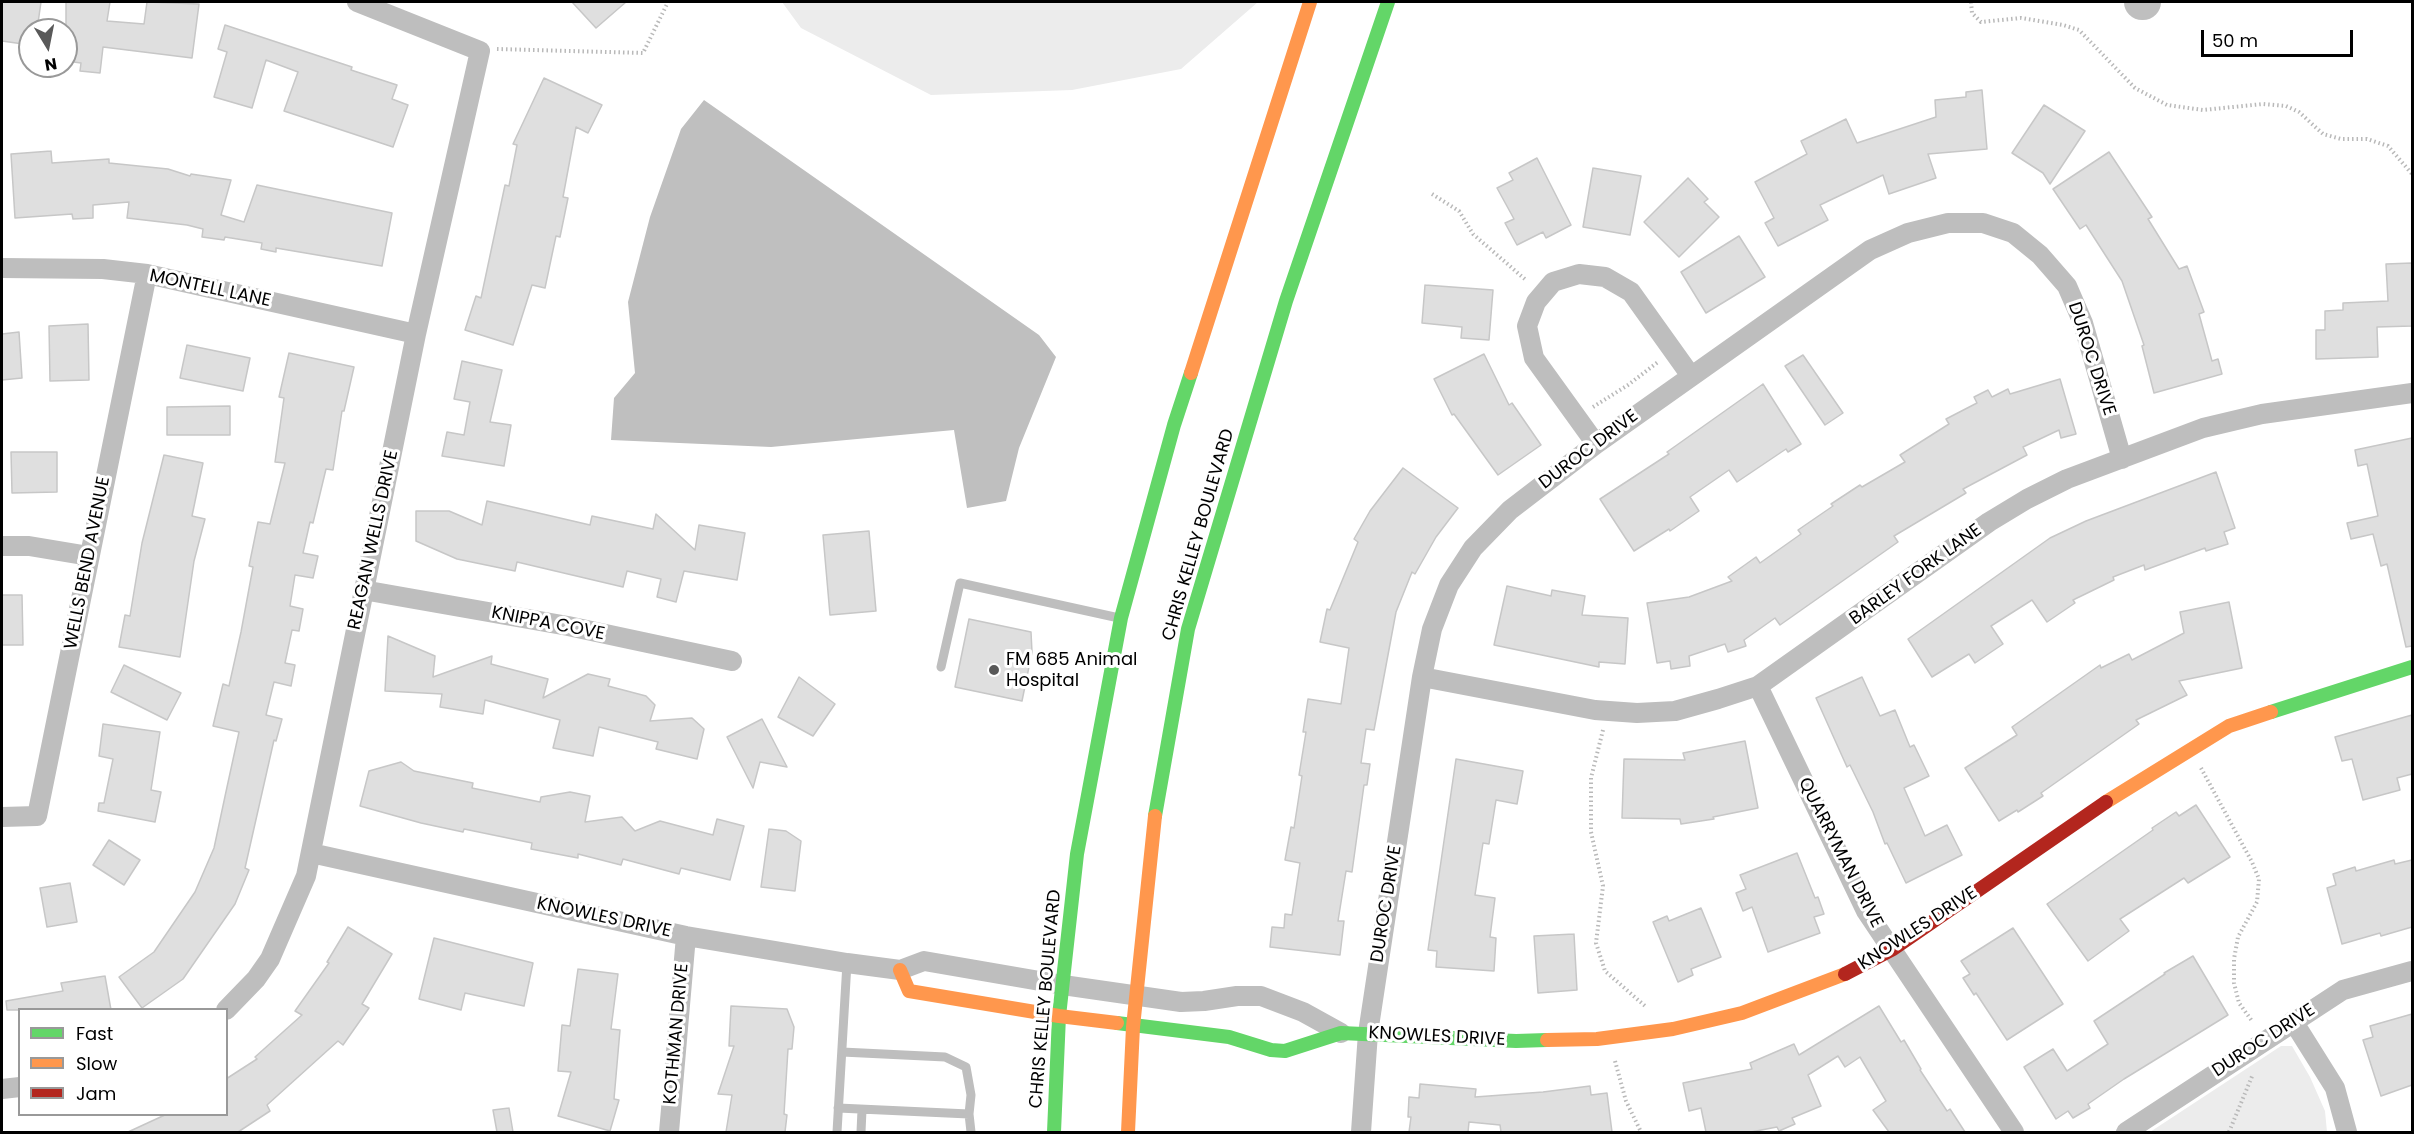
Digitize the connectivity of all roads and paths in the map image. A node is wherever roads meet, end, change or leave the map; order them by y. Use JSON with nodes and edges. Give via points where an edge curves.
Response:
{"nodes":[{"id":1,"x":357,"y":2,"type":"edge"},
{"id":2,"x":668,"y":2,"type":"edge"},
{"id":3,"x":1310,"y":2,"type":"edge"},
{"id":4,"x":1388,"y":2,"type":"edge"},
{"id":5,"x":1971,"y":2,"type":"edge"},
{"id":6,"x":480,"y":51,"type":"junction"},
{"id":7,"x":2412,"y":174,"type":"edge"},
{"id":8,"x":1432,"y":194,"type":"dead end"},
{"id":9,"x":2,"y":268,"type":"edge"},
{"id":10,"x":147,"y":274,"type":"junction"},
{"id":11,"x":1527,"y":281,"type":"dead end"},
{"id":12,"x":416,"y":334,"type":"junction"},
{"id":13,"x":1661,"y":360,"type":"dead end"},
{"id":14,"x":1691,"y":376,"type":"junction"},
{"id":15,"x":2412,"y":393,"type":"edge"},
{"id":16,"x":1591,"y":409,"type":"dead end"},
{"id":17,"x":1596,"y":444,"type":"junction"},
{"id":18,"x":2122,"y":459,"type":"junction"},
{"id":19,"x":2,"y":546,"type":"edge"},
{"id":20,"x":89,"y":556,"type":"junction"},
{"id":21,"x":363,"y":590,"type":"junction"},
{"id":22,"x":1121,"y":618,"type":"junction"},
{"id":23,"x":732,"y":661,"type":"dead end"},
{"id":24,"x":941,"y":667,"type":"dead end"},
{"id":25,"x":2412,"y":667,"type":"edge"},
{"id":26,"x":1422,"y":677,"type":"junction"},
{"id":27,"x":1758,"y":686,"type":"junction"},
{"id":28,"x":1602,"y":730,"type":"dead end"},
{"id":29,"x":2200,"y":767,"type":"dead end"},
{"id":30,"x":2,"y":817,"type":"edge"},
{"id":31,"x":311,"y":853,"type":"junction"},
{"id":32,"x":686,"y":936,"type":"junction"},
{"id":33,"x":1893,"y":950,"type":"junction"},
{"id":34,"x":847,"y":963,"type":"junction"},
{"id":35,"x":900,"y":970,"type":"junction"},
{"id":36,"x":2412,"y":971,"type":"edge"},
{"id":37,"x":1063,"y":985,"type":"junction"},
{"id":38,"x":1137,"y":996,"type":"junction"},
{"id":39,"x":1645,"y":1006,"type":"dead end"},
{"id":40,"x":228,"y":1008,"type":"edge"},
{"id":41,"x":1059,"y":1016,"type":"junction"},
{"id":42,"x":2252,"y":1021,"type":"dead end"},
{"id":43,"x":2293,"y":1021,"type":"junction"},
{"id":44,"x":1133,"y":1027,"type":"junction"},
{"id":45,"x":1341,"y":1033,"type":"junction"},
{"id":46,"x":1368,"y":1033,"type":"junction"},
{"id":47,"x":842,"y":1052,"type":"junction"},
{"id":48,"x":1616,"y":1061,"type":"dead end"},
{"id":49,"x":2253,"y":1074,"type":"dead end"},
{"id":50,"x":18,"y":1087,"type":"edge"},
{"id":51,"x":2,"y":1089,"type":"edge"},
{"id":52,"x":838,"y":1108,"type":"junction"},
{"id":53,"x":862,"y":1110,"type":"junction"},
{"id":54,"x":969,"y":1114,"type":"junction"},
{"id":55,"x":669,"y":1132,"type":"edge"},
{"id":56,"x":837,"y":1132,"type":"edge"},
{"id":57,"x":861,"y":1132,"type":"edge"},
{"id":58,"x":972,"y":1132,"type":"edge"},
{"id":59,"x":1054,"y":1132,"type":"edge"},
{"id":60,"x":1128,"y":1132,"type":"edge"},
{"id":61,"x":1361,"y":1132,"type":"edge"},
{"id":62,"x":1641,"y":1132,"type":"edge"},
{"id":63,"x":2014,"y":1132,"type":"edge"},
{"id":64,"x":2126,"y":1132,"type":"edge"},
{"id":65,"x":2229,"y":1132,"type":"edge"},
{"id":66,"x":2347,"y":1132,"type":"edge"}],
"edges":[{"from":1,"to":6,"type":"street"},
{"from":2,"to":6,"type":"path","via":[[643,53]]},
{"from":3,"to":22,"type":"main road","name":"CHRIS KELLEY BOULEVARD","via":[[1174,426]]},
{"from":4,"to":38,"type":"main road","name":"CHRIS KELLEY BOULEVARD","via":[[1286,301],[1188,629],[1152,831]]},
{"from":5,"to":7,"type":"path","via":[[1972,13],[1981,22],[2020,18],[2079,30],[2135,87],[2167,105],[2203,110],[2263,104],[2286,106],[2299,112],[2323,134],[2388,146]]},
{"from":6,"to":12,"type":"street","name":"REAGAN WELLS DRIVE"},
{"from":8,"to":11,"type":"path","via":[[1459,211],[1473,234]]},
{"from":9,"to":10,"type":"street","name":"MONTELL LANE","via":[[93,268]]},
{"from":10,"to":12,"type":"street","name":"MONTELL LANE"},
{"from":10,"to":20,"type":"street","name":"WELLS BEND AVENUE"},
{"from":12,"to":21,"type":"street","name":"REAGAN WELLS DRIVE"},
{"from":13,"to":16,"type":"path"},
{"from":14,"to":17,"type":"street","name":"DUROC DRIVE"},
{"from":14,"to":17,"type":"street","via":[[1631,292],[1605,277],[1579,274],[1553,282],[1536,302],[1527,326],[1534,358]]},
{"from":14,"to":18,"type":"street","name":"DUROC DRIVE","via":[[1870,250],[1908,232],[1948,223],[1983,223],[2013,233],[2067,285],[2083,322]]},
{"from":15,"to":18,"type":"street","name":"BARLEY FORK LANE","via":[[2262,414],[2203,428]]},
{"from":17,"to":26,"type":"street","name":"DUROC DRIVE","via":[[1510,510],[1473,548],[1449,585],[1432,630]]},
{"from":18,"to":27,"type":"street","name":"BARLEY FORK LANE","via":[[2067,479],[1989,522]]},
{"from":19,"to":20,"type":"street","via":[[29,546]]},
{"from":20,"to":30,"type":"street","name":"WELLS BEND AVENUE","via":[[37,816]]},
{"from":21,"to":23,"type":"street","name":"KNIPPA COVE","via":[[568,626]]},
{"from":21,"to":31,"type":"street","name":"REAGAN WELLS DRIVE"},
{"from":22,"to":24,"type":"lane","via":[[960,583]]},
{"from":22,"to":37,"type":"main road","name":"CHRIS KELLEY BOULEVARD","via":[[1077,854]]},
{"from":25,"to":33,"type":"main road","name":"KNOWLES DRIVE","via":[[2229,726],[2125,789]]},
{"from":26,"to":27,"type":"street","name":"BARLEY FORK LANE","via":[[1595,710],[1637,713],[1675,711]]},
{"from":26,"to":46,"type":"street","name":"DUROC DRIVE"},
{"from":27,"to":33,"type":"street","name":"QUARRYMAN DRIVE","via":[[1866,911]]},
{"from":28,"to":39,"type":"path","via":[[1591,778],[1591,832],[1603,886],[1596,943],[1605,971]]},
{"from":29,"to":42,"type":"path","via":[[2259,879],[2257,902],[2238,937],[2234,959],[2239,1004]]},
{"from":31,"to":32,"type":"street","name":"KNOWLES DRIVE"},
{"from":31,"to":40,"type":"street","name":"REAGAN WELLS DRIVE","via":[[306,876],[270,959]]},
{"from":32,"to":34,"type":"street","name":"KNOWLES DRIVE"},
{"from":32,"to":55,"type":"street","name":"KOTHMAN DRIVE"},
{"from":33,"to":46,"type":"main road","name":"KNOWLES DRIVE","via":[[1834,980],[1742,1013],[1673,1029],[1598,1040],[1516,1041]]},
{"from":33,"to":63,"type":"street","name":"QUARRYMAN DRIVE"},
{"from":34,"to":35,"type":"street","name":"KNOWLES DRIVE"},
{"from":34,"to":47,"type":"lane"},
{"from":35,"to":37,"type":"street","name":"KNOWLES DRIVE","via":[[924,961]]},
{"from":35,"to":41,"type":"main road","name":"KNOWLES DRIVE","via":[[909,991]]},
{"from":36,"to":43,"type":"street","name":"DUROC DRIVE","via":[[2343,990]]},
{"from":37,"to":38,"type":"street","name":"KNOWLES DRIVE"},
{"from":37,"to":41,"type":"main road","name":"CHRIS KELLEY BOULEVARD"},
{"from":38,"to":44,"type":"main road","name":"CHRIS KELLEY BOULEVARD"},
{"from":38,"to":45,"type":"street","name":"KNOWLES DRIVE","via":[[1180,1002],[1261,996],[1303,1012]]},
{"from":41,"to":44,"type":"main road","name":"KNOWLES DRIVE"},
{"from":41,"to":59,"type":"main road","name":"CHRIS KELLEY BOULEVARD"},
{"from":43,"to":64,"type":"street","name":"DUROC DRIVE"},
{"from":43,"to":66,"type":"street","via":[[2335,1088]]},
{"from":44,"to":45,"type":"main road","name":"KNOWLES DRIVE","via":[[1229,1038],[1285,1051]]},
{"from":44,"to":60,"type":"main road","name":"CHRIS KELLEY BOULEVARD"},
{"from":45,"to":46,"type":"main road","name":"KNOWLES DRIVE"},
{"from":46,"to":61,"type":"street","name":"DUROC DRIVE"},
{"from":47,"to":52,"type":"lane"},
{"from":47,"to":54,"type":"lane","via":[[945,1057],[966,1067],[971,1095]]},
{"from":48,"to":62,"type":"path","via":[[1626,1101]]},
{"from":49,"to":65,"type":"path"},
{"from":50,"to":51,"type":"street"},
{"from":52,"to":53,"type":"lane"},
{"from":52,"to":56,"type":"lane"},
{"from":53,"to":54,"type":"lane"},
{"from":53,"to":57,"type":"lane"},
{"from":54,"to":58,"type":"lane"}]}
